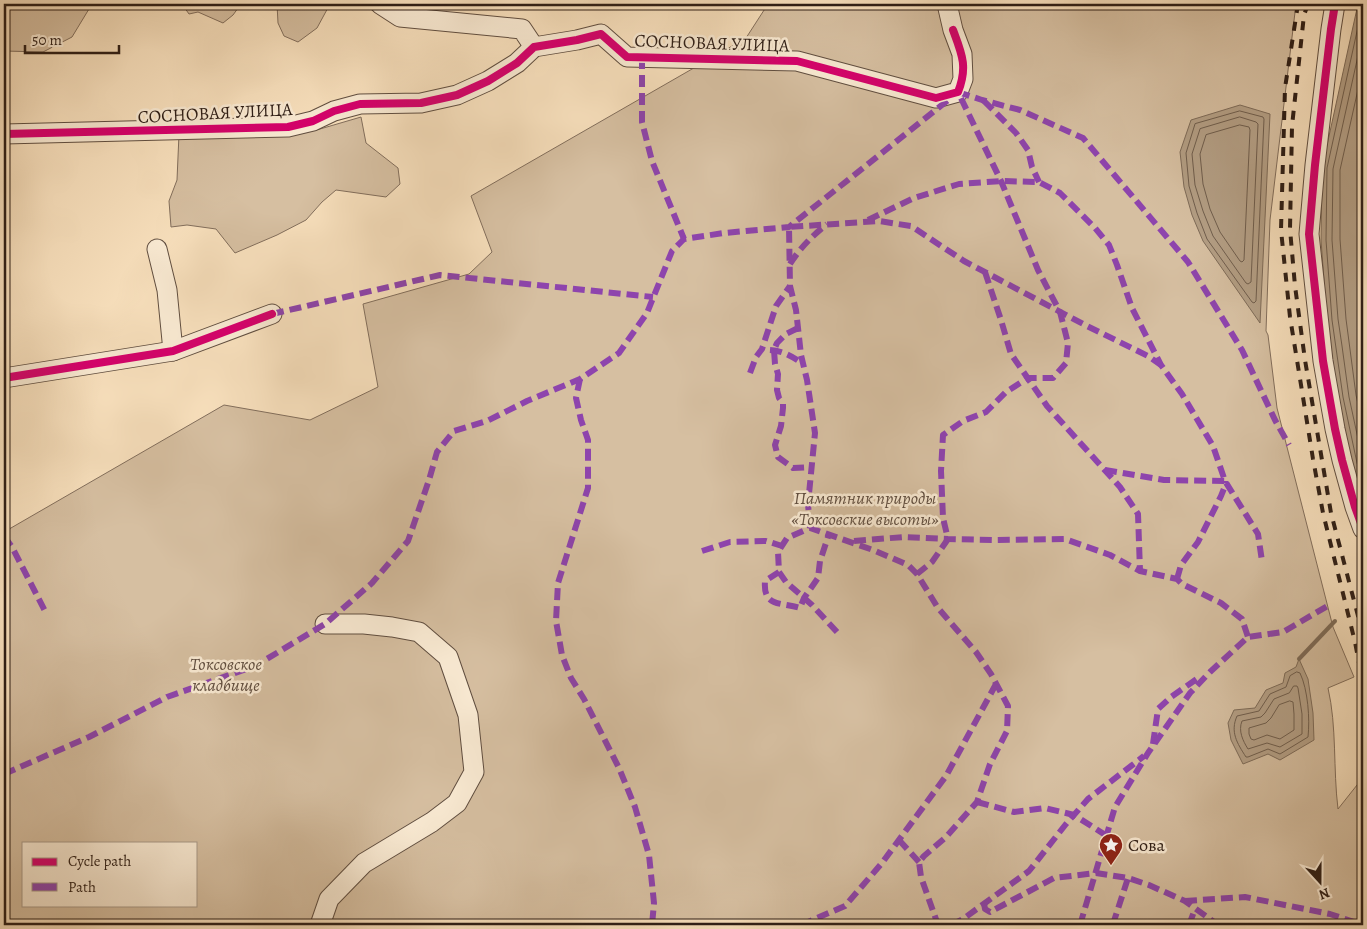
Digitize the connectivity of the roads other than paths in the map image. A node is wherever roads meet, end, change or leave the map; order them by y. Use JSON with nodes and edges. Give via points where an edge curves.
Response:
{"nodes":[{"id":1,"x":380,"y":4,"type":"edge"},
{"id":2,"x":947,"y":4,"type":"edge"},
{"id":3,"x":1335,"y":4,"type":"edge"},
{"id":4,"x":534,"y":47,"type":"junction"},
{"id":5,"x":4,"y":134,"type":"edge"},
{"id":6,"x":157,"y":249,"type":"dead end"},
{"id":7,"x":272,"y":314,"type":"dead end"},
{"id":8,"x":173,"y":351,"type":"junction"},
{"id":9,"x":4,"y":378,"type":"edge"},
{"id":10,"x":1363,"y":529,"type":"edge"},
{"id":11,"x":325,"y":624,"type":"dead end"},
{"id":12,"x":320,"y":925,"type":"edge"}],
"edges":[{"from":1,"to":4,"type":"street","via":[[400,17],[522,29]]},
{"from":2,"to":4,"type":"street","name":"СОСНОВАЯ УЛИЦА","via":[[962,54],[963,78],[958,92],[936,98],[797,61],[627,57],[601,34]]},
{"from":3,"to":10,"type":"street","via":[[1309,234],[1323,361],[1335,429]]},
{"from":4,"to":5,"type":"street","name":"СОСНОВАЯ УЛИЦА","via":[[517,63],[457,95],[421,103],[360,104],[288,127]]},
{"from":6,"to":8,"type":"street","via":[[167,290]]},
{"from":7,"to":8,"type":"street"},
{"from":8,"to":9,"type":"street"},
{"from":11,"to":12,"type":"street","via":[[364,624],[419,632],[448,657],[468,715],[474,772],[457,803],[364,863],[329,898]]}]}
